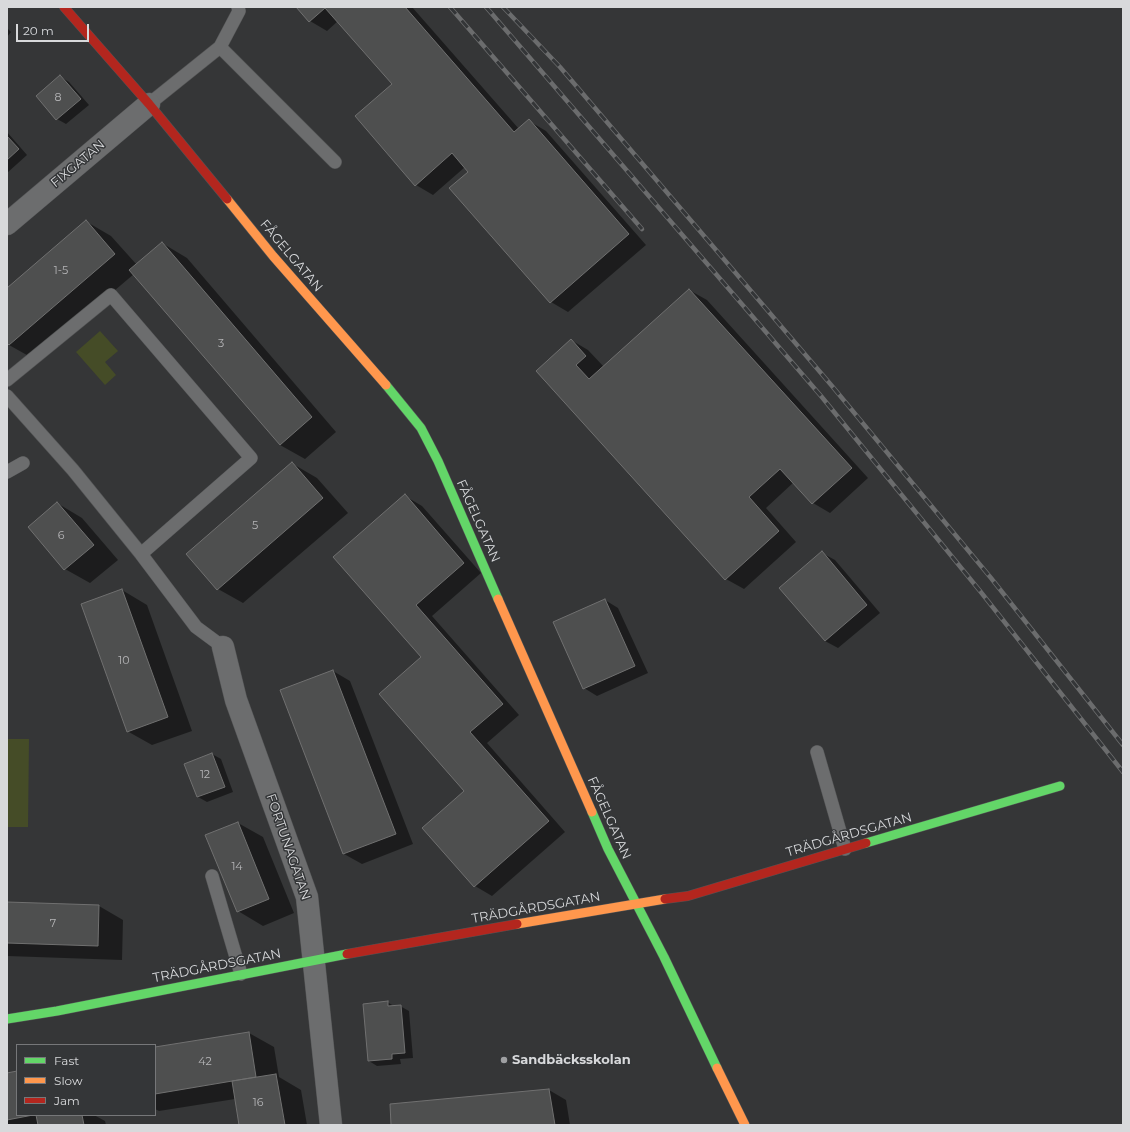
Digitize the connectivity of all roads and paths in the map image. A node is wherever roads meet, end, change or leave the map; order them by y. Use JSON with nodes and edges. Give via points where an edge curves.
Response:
{"nodes":[{"id":1,"x":64,"y":7,"type":"edge"},
{"id":2,"x":238,"y":7,"type":"edge"},
{"id":3,"x":220,"y":47,"type":"junction"},
{"id":4,"x":149,"y":104,"type":"junction"},
{"id":5,"x":335,"y":162,"type":"dead end"},
{"id":6,"x":7,"y":224,"type":"edge"},
{"id":7,"x":7,"y":380,"type":"edge"},
{"id":8,"x":7,"y":396,"type":"edge"},
{"id":9,"x":23,"y":463,"type":"dead end"},
{"id":10,"x":7,"y":472,"type":"edge"},
{"id":11,"x":141,"y":554,"type":"junction"},
{"id":12,"x":223,"y":647,"type":"joint"},
{"id":13,"x":817,"y":752,"type":"dead end"},
{"id":14,"x":1060,"y":786,"type":"dead end"},
{"id":15,"x":846,"y":849,"type":"junction"},
{"id":16,"x":212,"y":876,"type":"dead end"},
{"id":17,"x":636,"y":904,"type":"junction"},
{"id":18,"x":315,"y":960,"type":"junction"},
{"id":19,"x":241,"y":974,"type":"junction"},
{"id":20,"x":7,"y":1019,"type":"edge"},
{"id":21,"x":331,"y":1125,"type":"edge"},
{"id":22,"x":745,"y":1125,"type":"edge"}],
"edges":[{"from":1,"to":4,"type":"street","name":"FÅGELGATAN"},
{"from":2,"to":3,"type":"lane","via":[[239,10]]},
{"from":3,"to":4,"type":"lane"},
{"from":3,"to":5,"type":"lane"},
{"from":4,"to":6,"type":"street","name":"FIXGATAN"},
{"from":4,"to":17,"type":"street","name":"FÅGELGATAN","via":[[273,256],[421,428],[608,849]]},
{"from":7,"to":11,"type":"lane","via":[[111,295],[250,458]]},
{"from":8,"to":11,"type":"lane","via":[[73,470]]},
{"from":9,"to":10,"type":"lane"},
{"from":11,"to":12,"type":"lane","via":[[196,627]]},
{"from":12,"to":18,"type":"street","name":"FORTUNAGATAN","via":[[236,700],[307,897]]},
{"from":13,"to":15,"type":"lane"},
{"from":14,"to":15,"type":"street","name":"TRÄDGÅRDSGATAN"},
{"from":15,"to":17,"type":"street","name":"TRÄDGÅRDSGATAN","via":[[688,896]]},
{"from":16,"to":19,"type":"lane"},
{"from":17,"to":18,"type":"street","name":"TRÄDGÅRDSGATAN"},
{"from":17,"to":22,"type":"street","name":"FÅGELGATAN"},
{"from":18,"to":19,"type":"street","name":"TRÄDGÅRDSGATAN"},
{"from":18,"to":21,"type":"street","name":"FORTUNAGATAN"},
{"from":19,"to":20,"type":"street","name":"TRÄDGÅRDSGATAN"}]}
